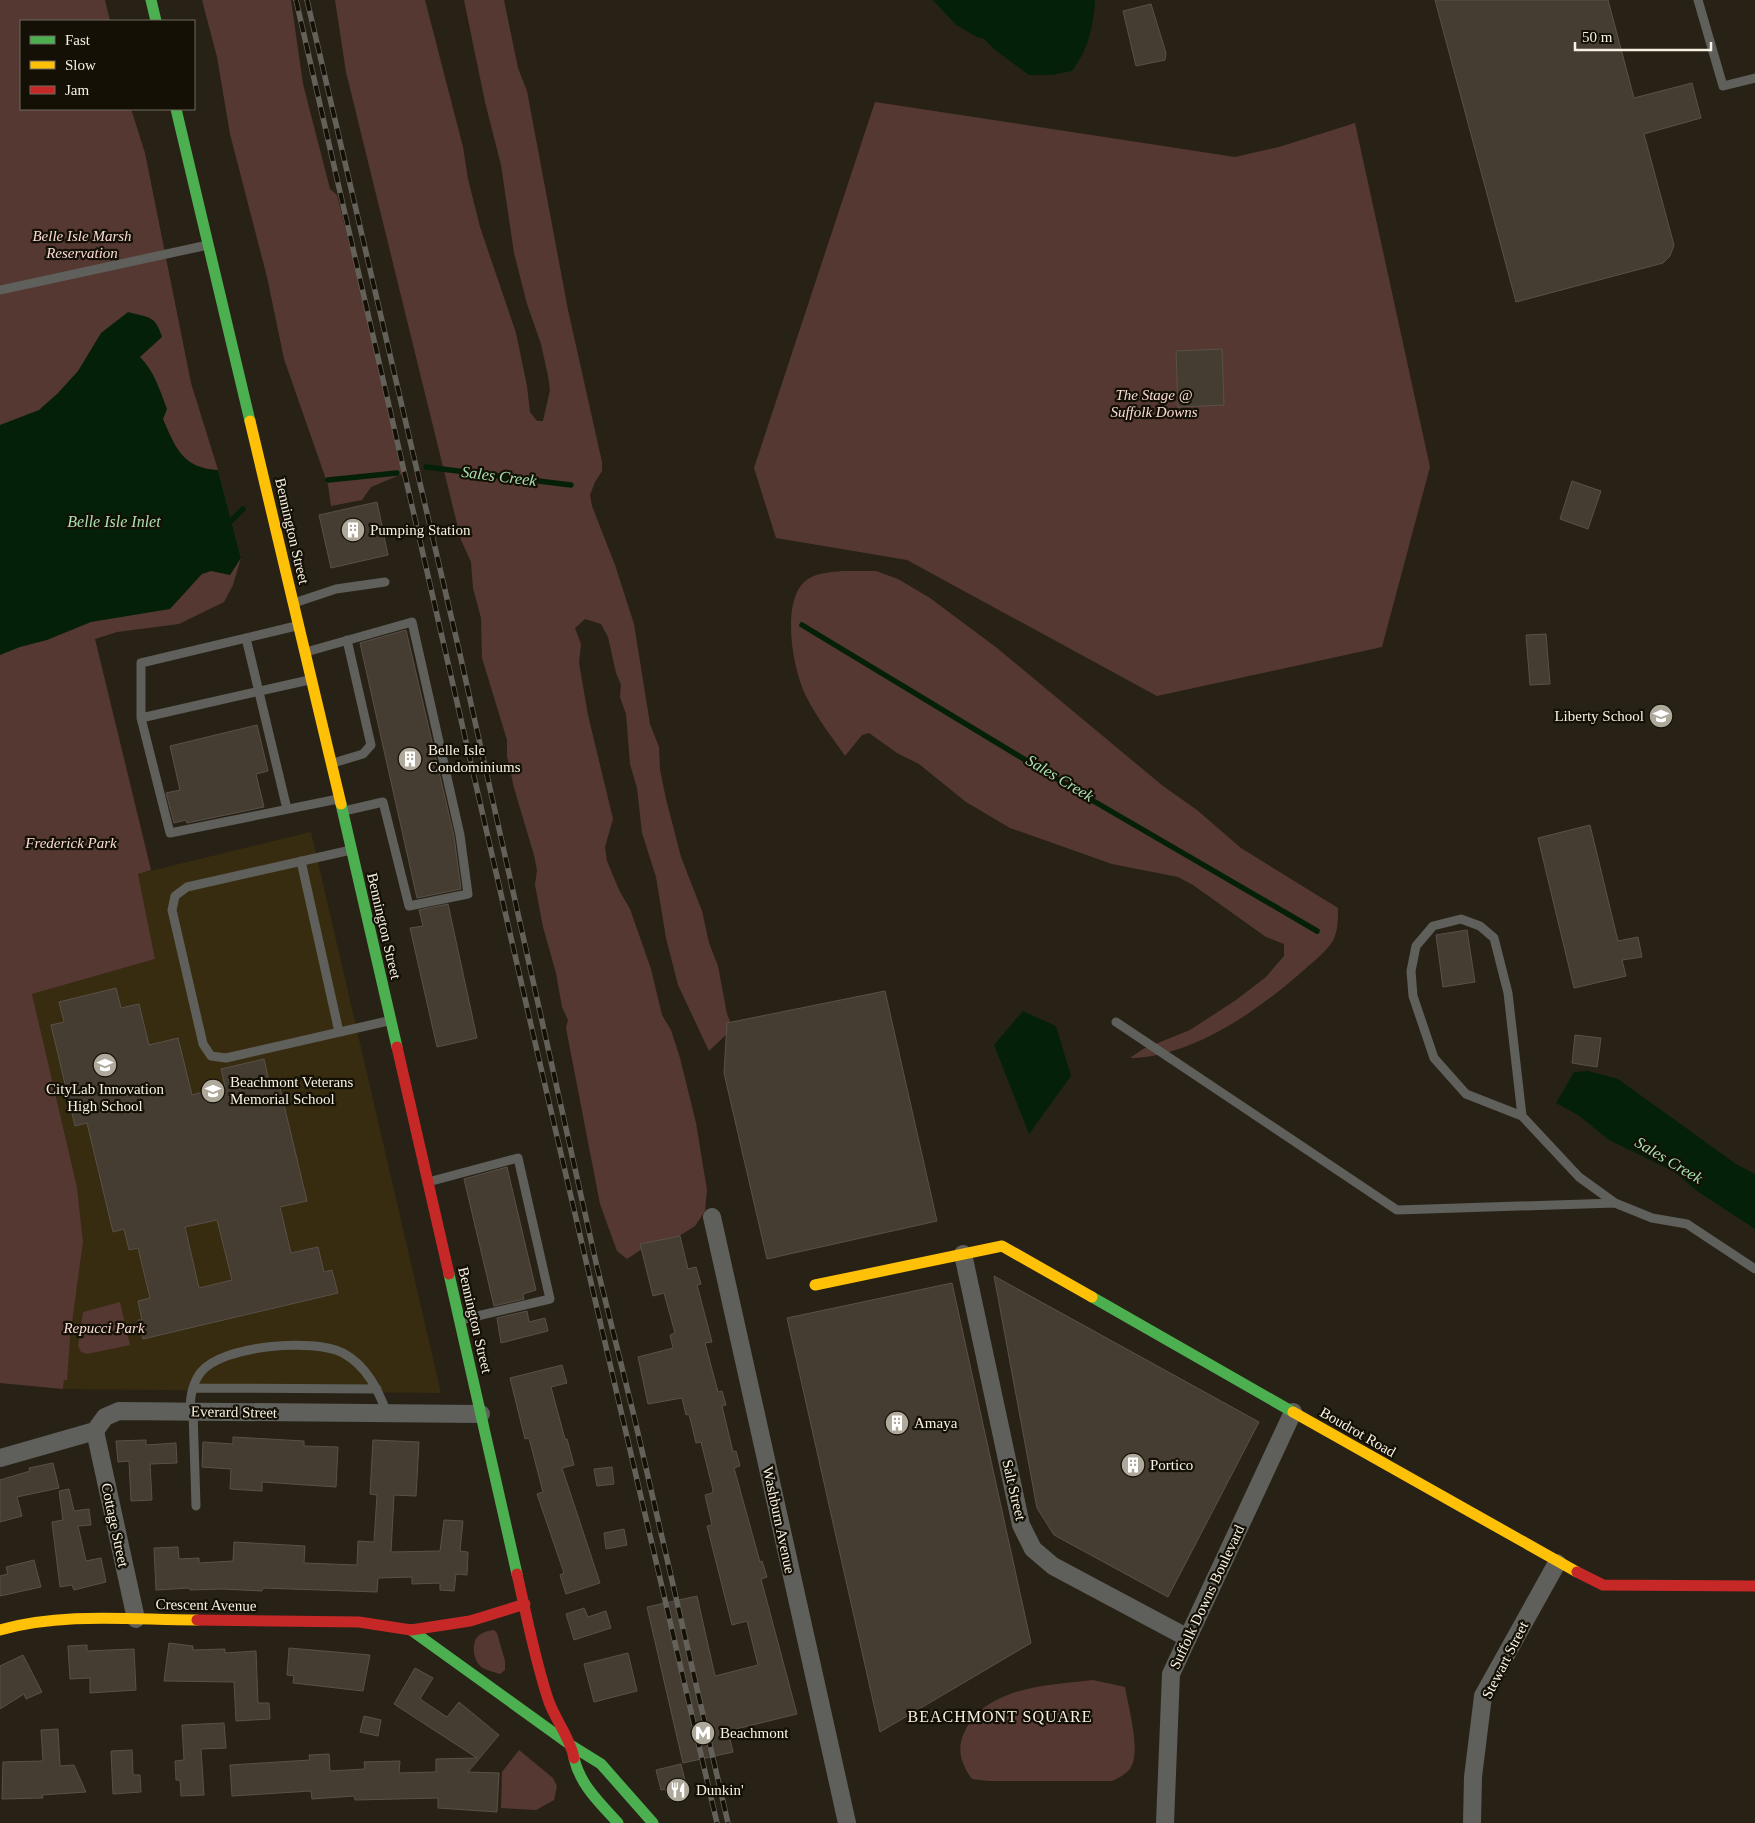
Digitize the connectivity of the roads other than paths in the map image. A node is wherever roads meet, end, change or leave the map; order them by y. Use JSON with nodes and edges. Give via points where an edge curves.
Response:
{"nodes":[{"id":1,"x":151,"y":0,"type":"edge"},
{"id":2,"x":1698,"y":0,"type":"edge"},
{"id":3,"x":156,"y":20,"type":"edge"},
{"id":4,"x":1755,"y":78,"type":"edge"},
{"id":5,"x":176,"y":110,"type":"edge"},
{"id":6,"x":208,"y":245,"type":"junction"},
{"id":7,"x":0,"y":290,"type":"edge"},
{"id":8,"x":385,"y":582,"type":"dead end"},
{"id":9,"x":294,"y":603,"type":"junction"},
{"id":10,"x":299,"y":625,"type":"junction"},
{"id":11,"x":246,"y":638,"type":"junction"},
{"id":12,"x":347,"y":640,"type":"junction"},
{"id":13,"x":306,"y":652,"type":"junction"},
{"id":14,"x":312,"y":679,"type":"junction"},
{"id":15,"x":258,"y":691,"type":"junction"},
{"id":16,"x":142,"y":718,"type":"junction"},
{"id":17,"x":332,"y":763,"type":"junction"},
{"id":18,"x":340,"y":798,"type":"junction"},
{"id":19,"x":287,"y":809,"type":"junction"},
{"id":20,"x":343,"y":812,"type":"junction"},
{"id":21,"x":351,"y":850,"type":"junction"},
{"id":22,"x":301,"y":861,"type":"junction"},
{"id":23,"x":390,"y":1020,"type":"junction"},
{"id":24,"x":1116,"y":1022,"type":"dead end"},
{"id":25,"x":340,"y":1032,"type":"junction"},
{"id":26,"x":1522,"y":1116,"type":"junction"},
{"id":27,"x":428,"y":1182,"type":"junction"},
{"id":28,"x":1615,"y":1203,"type":"junction"},
{"id":29,"x":712,"y":1217,"type":"dead end"},
{"id":30,"x":963,"y":1254,"type":"junction"},
{"id":31,"x":1755,"y":1269,"type":"edge"},
{"id":32,"x":815,"y":1285,"type":"dead end"},
{"id":33,"x":459,"y":1320,"type":"junction"},
{"id":34,"x":194,"y":1388,"type":"junction"},
{"id":35,"x":377,"y":1389,"type":"junction"},
{"id":36,"x":191,"y":1411,"type":"junction"},
{"id":37,"x":1293,"y":1412,"type":"junction"},
{"id":38,"x":387,"y":1413,"type":"junction"},
{"id":39,"x":481,"y":1414,"type":"junction"},
{"id":40,"x":95,"y":1431,"type":"junction"},
{"id":41,"x":0,"y":1458,"type":"edge"},
{"id":42,"x":196,"y":1506,"type":"dead end"},
{"id":43,"x":1557,"y":1564,"type":"junction"},
{"id":44,"x":1755,"y":1586,"type":"edge"},
{"id":45,"x":524,"y":1604,"type":"junction"},
{"id":46,"x":136,"y":1619,"type":"junction"},
{"id":47,"x":0,"y":1630,"type":"edge"},
{"id":48,"x":411,"y":1630,"type":"junction"},
{"id":49,"x":1188,"y":1638,"type":"junction"},
{"id":50,"x":572,"y":1746,"type":"junction"},
{"id":51,"x":618,"y":1823,"type":"edge"},
{"id":52,"x":654,"y":1823,"type":"edge"},
{"id":53,"x":847,"y":1823,"type":"edge"},
{"id":54,"x":1165,"y":1823,"type":"edge"},
{"id":55,"x":1472,"y":1823,"type":"edge"}],
"edges":[{"from":1,"to":3,"type":"main road"},
{"from":2,"to":4,"type":"lane","via":[[1723,86]]},
{"from":5,"to":6,"type":"main road","name":"Bennington Street"},
{"from":6,"to":7,"type":"lane"},
{"from":6,"to":9,"type":"main road","name":"Bennington Street"},
{"from":8,"to":9,"type":"lane","via":[[336,589]]},
{"from":9,"to":10,"type":"main road","name":"Bennington Street"},
{"from":10,"to":11,"type":"lane"},
{"from":10,"to":13,"type":"main road","name":"Bennington Street"},
{"from":11,"to":15,"type":"lane"},
{"from":11,"to":16,"type":"lane","via":[[141,663]]},
{"from":12,"to":13,"type":"lane"},
{"from":12,"to":17,"type":"lane","via":[[371,745],[363,754]]},
{"from":12,"to":20,"type":"lane","via":[[412,622],[460,835],[468,894],[409,906],[384,802]]},
{"from":13,"to":14,"type":"main road","name":"Bennington Street"},
{"from":14,"to":15,"type":"lane"},
{"from":14,"to":17,"type":"main road","name":"Bennington Street"},
{"from":15,"to":16,"type":"lane"},
{"from":15,"to":19,"type":"lane"},
{"from":16,"to":19,"type":"lane","via":[[170,833]]},
{"from":17,"to":18,"type":"main road","name":"Bennington Street"},
{"from":18,"to":19,"type":"lane"},
{"from":18,"to":20,"type":"main road","name":"Bennington Street"},
{"from":20,"to":21,"type":"main road","name":"Bennington Street"},
{"from":21,"to":22,"type":"lane"},
{"from":21,"to":23,"type":"main road","name":"Bennington Street"},
{"from":22,"to":25,"type":"lane"},
{"from":22,"to":25,"type":"lane","via":[[187,887],[175,896],[172,910],[200,1034],[208,1054],[222,1059]]},
{"from":23,"to":25,"type":"lane"},
{"from":23,"to":27,"type":"main road","name":"Bennington Street"},
{"from":24,"to":28,"type":"lane","via":[[1397,1210]]},
{"from":26,"to":26,"type":"lane","via":[[1508,993],[1494,938],[1480,926],[1461,919],[1433,926],[1416,946],[1411,971],[1413,996],[1434,1058],[1466,1094]]},
{"from":26,"to":28,"type":"lane","via":[[1579,1177]]},
{"from":27,"to":33,"type":"main road","name":"Bennington Street"},
{"from":27,"to":33,"type":"lane","via":[[518,1158],[550,1299]]},
{"from":28,"to":31,"type":"lane","via":[[1652,1218],[1687,1224]]},
{"from":29,"to":53,"type":"street","name":"Washburn Avenue"},
{"from":30,"to":32,"type":"main road","name":"Boudrot Road"},
{"from":30,"to":37,"type":"main road","name":"Boudrot Road","via":[[1002,1246]]},
{"from":30,"to":49,"type":"street","name":"Salt Street","via":[[1021,1525],[1033,1549],[1053,1566]]},
{"from":33,"to":39,"type":"main road","name":"Bennington Street"},
{"from":34,"to":35,"type":"lane"},
{"from":34,"to":35,"type":"lane","via":[[201,1372],[212,1362],[230,1354],[302,1344],[342,1353],[365,1372]]},
{"from":34,"to":36,"type":"lane","via":[[190,1398]]},
{"from":35,"to":38,"type":"lane"},
{"from":36,"to":38,"type":"street","name":"Everard Street"},
{"from":36,"to":40,"type":"street","name":"Everard Street","via":[[114,1412],[101,1421]]},
{"from":36,"to":42,"type":"lane"},
{"from":37,"to":43,"type":"main road","name":"Boudrot Road"},
{"from":37,"to":49,"type":"street","name":"Suffolk Downs Boulevard"},
{"from":38,"to":39,"type":"street","name":"Everard Street"},
{"from":39,"to":45,"type":"main road","name":"Bennington Street"},
{"from":40,"to":41,"type":"street"},
{"from":40,"to":46,"type":"street","name":"Cottage Street"},
{"from":43,"to":44,"type":"main road","name":"Boudrot Road","via":[[1603,1585]]},
{"from":43,"to":55,"type":"street","name":"Stewart Street","via":[[1483,1696],[1473,1777]]},
{"from":45,"to":48,"type":"main road","name":"Crescent Avenue","via":[[470,1621]]},
{"from":45,"to":50,"type":"main road","name":"Bennington Street","via":[[545,1690]]},
{"from":46,"to":47,"type":"main road","name":"Crescent Avenue","via":[[46,1619]]},
{"from":46,"to":48,"type":"main road","name":"Crescent Avenue","via":[[359,1622]]},
{"from":48,"to":50,"type":"main road","name":"Crescent Avenue"},
{"from":49,"to":54,"type":"street","name":"Suffolk Downs Boulevard","via":[[1171,1674]]},
{"from":50,"to":51,"type":"main road","name":"Bennington Street","via":[[577,1772]]},
{"from":50,"to":52,"type":"main road","name":"Bennington Street","via":[[601,1764]]}]}
